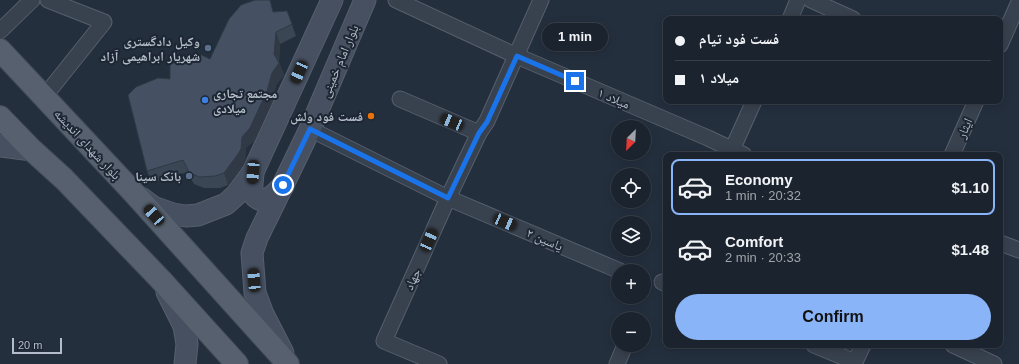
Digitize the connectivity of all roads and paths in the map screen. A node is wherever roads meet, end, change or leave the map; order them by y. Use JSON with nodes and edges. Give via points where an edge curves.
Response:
{"nodes":[{"id":1,"x":32,"y":0,"type":"edge"},
{"id":2,"x":48,"y":0,"type":"edge"},
{"id":3,"x":332,"y":0,"type":"edge"},
{"id":4,"x":365,"y":0,"type":"edge"},
{"id":5,"x":396,"y":0,"type":"edge"},
{"id":6,"x":541,"y":0,"type":"edge"},
{"id":7,"x":798,"y":0,"type":"edge"},
{"id":8,"x":811,"y":0,"type":"edge"},
{"id":9,"x":1019,"y":2,"type":"edge"},
{"id":10,"x":791,"y":16,"type":"edge"},
{"id":11,"x":846,"y":16,"type":"edge"},
{"id":12,"x":0,"y":31,"type":"edge"},
{"id":13,"x":1003,"y":38,"type":"edge"},
{"id":14,"x":0,"y":50,"type":"edge"},
{"id":15,"x":517,"y":56,"type":"junction"},
{"id":16,"x":44,"y":97,"type":"junction"},
{"id":17,"x":400,"y":99,"type":"dead end"},
{"id":18,"x":753,"y":104,"type":"edge"},
{"id":19,"x":975,"y":104,"type":"edge"},
{"id":20,"x":0,"y":117,"type":"edge"},
{"id":21,"x":310,"y":129,"type":"junction"},
{"id":22,"x":479,"y":133,"type":"junction"},
{"id":23,"x":0,"y":146,"type":"edge"},
{"id":24,"x":32,"y":150,"type":"junction"},
{"id":25,"x":738,"y":152,"type":"edge"},
{"id":26,"x":953,"y":152,"type":"edge"},
{"id":27,"x":253,"y":172,"type":"junction"},
{"id":28,"x":283,"y":185,"type":"junction"},
{"id":29,"x":133,"y":192,"type":"junction"},
{"id":30,"x":448,"y":198,"type":"junction"},
{"id":31,"x":1003,"y":243,"type":"edge"},
{"id":32,"x":1019,"y":250,"type":"edge"},
{"id":33,"x":611,"y":267,"type":"edge"},
{"id":34,"x":160,"y":279,"type":"junction"},
{"id":35,"x":821,"y":348,"type":"edge"},
{"id":36,"x":862,"y":348,"type":"edge"},
{"id":37,"x":959,"y":348,"type":"edge"},
{"id":38,"x":622,"y":352,"type":"edge"},
{"id":39,"x":855,"y":363,"type":"edge"},
{"id":40,"x":185,"y":364,"type":"edge"},
{"id":41,"x":237,"y":364,"type":"edge"},
{"id":42,"x":288,"y":364,"type":"edge"},
{"id":43,"x":440,"y":364,"type":"edge"},
{"id":44,"x":617,"y":364,"type":"edge"},
{"id":45,"x":994,"y":364,"type":"edge"}],
"edges":[{"from":1,"to":12,"type":"street"},
{"from":2,"to":16,"type":"street","via":[[104,22]]},
{"from":3,"to":27,"type":"street"},
{"from":4,"to":21,"type":"street","name":"بلوار امام خمینی"},
{"from":5,"to":15,"type":"street","name":"میلاد ۱"},
{"from":6,"to":15,"type":"street","name":"جهاد"},
{"from":7,"to":10,"type":"street"},
{"from":8,"to":11,"type":"street"},
{"from":9,"to":13,"type":"street"},
{"from":14,"to":16,"type":"main road","name":"بلوار شهدای اندیشه"},
{"from":15,"to":22,"type":"street","name":"جهاد","via":[[487,122]]},
{"from":15,"to":25,"type":"street","name":"میلاد ۱"},
{"from":16,"to":29,"type":"main road","name":"بلوار شهدای اندیشه"},
{"from":17,"to":22,"type":"street"},
{"from":18,"to":25,"type":"street"},
{"from":19,"to":26,"type":"street","name":"ایثار"},
{"from":20,"to":24,"type":"main road"},
{"from":21,"to":28,"type":"street","name":"بلوار امام خمینی"},
{"from":21,"to":30,"type":"street","name":"یاسین ۲"},
{"from":22,"to":30,"type":"street","name":"جهاد"},
{"from":23,"to":24,"type":"street"},
{"from":24,"to":34,"type":"main road","via":[[64,179]]},
{"from":27,"to":28,"type":"street","via":[[252,190],[258,199],[265,200]]},
{"from":27,"to":29,"type":"street","via":[[226,204],[198,215],[186,216],[160,210]]},
{"from":28,"to":42,"type":"street","name":"بلوار امام خمینی","via":[[256,238],[252,253],[255,293]]},
{"from":29,"to":42,"type":"main road","name":"بلوار شهدای اندیشه"},
{"from":30,"to":33,"type":"street","name":"یاسین ۲"},
{"from":30,"to":43,"type":"street","name":"جهاد","via":[[384,341]]},
{"from":31,"to":32,"type":"street"},
{"from":34,"to":40,"type":"street","via":[[184,326],[187,344]]},
{"from":34,"to":41,"type":"main road"},
{"from":35,"to":39,"type":"street"},
{"from":36,"to":39,"type":"street"},
{"from":37,"to":45,"type":"street"},
{"from":38,"to":44,"type":"street"}]}
